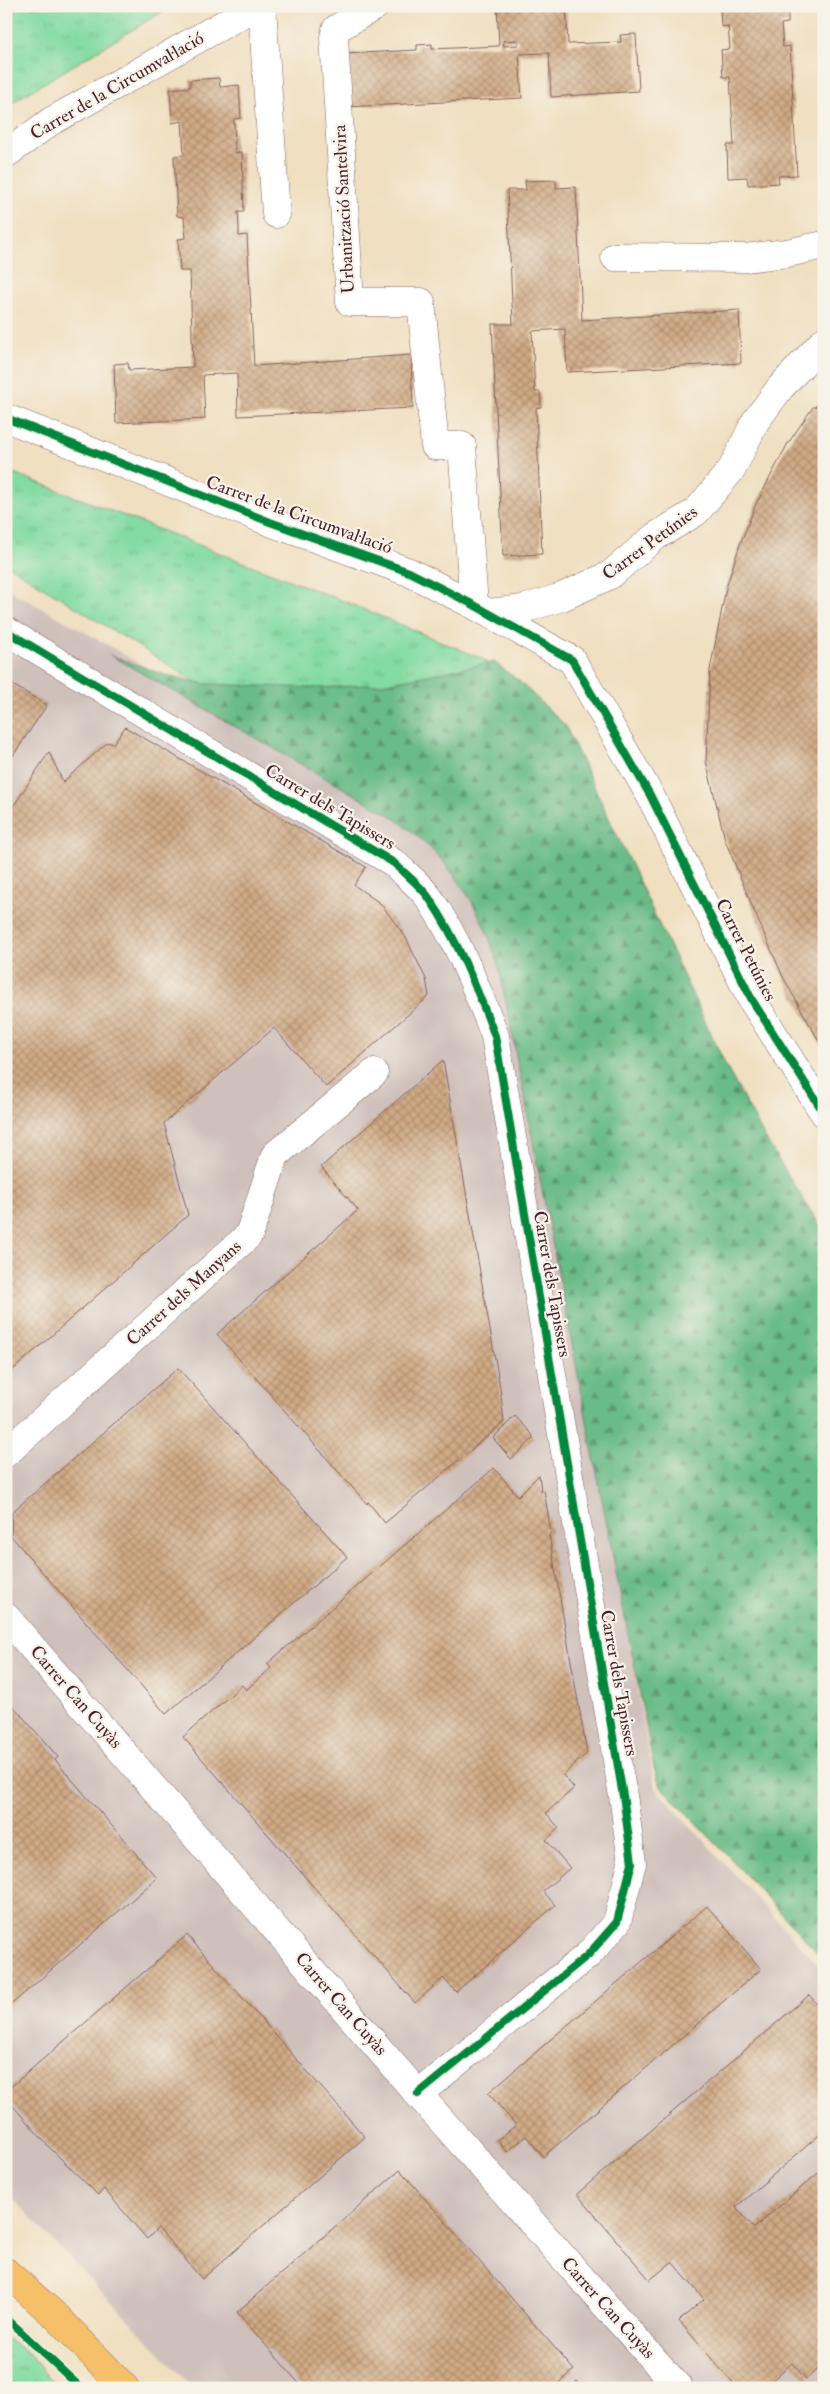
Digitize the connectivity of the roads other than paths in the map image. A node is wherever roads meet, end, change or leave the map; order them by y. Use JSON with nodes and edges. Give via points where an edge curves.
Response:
{"nodes":[{"id":1,"x":256,"y":6,"type":"edge"},
{"id":2,"x":262,"y":6,"type":"edge"},
{"id":3,"x":375,"y":6,"type":"edge"},
{"id":4,"x":6,"y":154,"type":"edge"},
{"id":5,"x":276,"y":214,"type":"dead end"},
{"id":6,"x":824,"y":245,"type":"edge"},
{"id":7,"x":615,"y":257,"type":"dead end"},
{"id":8,"x":824,"y":341,"type":"edge"},
{"id":9,"x":6,"y":418,"type":"edge"},
{"id":10,"x":481,"y":609,"type":"junction"},
{"id":11,"x":6,"y":631,"type":"edge"},
{"id":12,"x":572,"y":660,"type":"joint"},
{"id":13,"x":374,"y":1073,"type":"dead end"},
{"id":14,"x":824,"y":1113,"type":"edge"},
{"id":15,"x":6,"y":1453,"type":"edge"},
{"id":16,"x":6,"y":1617,"type":"edge"},
{"id":17,"x":418,"y":2094,"type":"junction"},
{"id":18,"x":6,"y":2272,"type":"edge"},
{"id":19,"x":125,"y":2388,"type":"edge"},
{"id":20,"x":679,"y":2388,"type":"edge"}],
"edges":[{"from":1,"to":4,"type":"street","name":"Carrer de la Circumval·lació","via":[[66,112]]},
{"from":2,"to":5,"type":"street"},
{"from":3,"to":10,"type":"street","name":"Urbanització Santelvira","via":[[336,29],[334,38],[350,302],[421,302],[435,446],[462,446]]},
{"from":6,"to":7,"type":"street","via":[[745,258]]},
{"from":8,"to":10,"type":"street","name":"Carrer Petúnies","via":[[780,388],[755,422],[732,469],[696,512],[656,536],[610,575],[562,597],[523,609]]},
{"from":9,"to":10,"type":"street","name":"Carrer de la Circumval·lació","via":[[270,522],[409,572]]},
{"from":10,"to":12,"type":"street","name":"Carrer de la Circumval·lació"},
{"from":11,"to":17,"type":"street","name":"Carrer dels Tapissers","via":[[394,863],[428,897],[448,930],[495,1036],[632,1864],[617,1922],[588,1955]]},
{"from":12,"to":14,"type":"street","name":"Carrer Petúnies","via":[[650,795],[752,1000]]},
{"from":13,"to":15,"type":"street","name":"Carrer dels Manyans","via":[[275,1156],[249,1235]]},
{"from":16,"to":17,"type":"street","name":"Carrer Can Cuyàs"},
{"from":17,"to":20,"type":"street","name":"Carrer Can Cuyàs"},
{"from":18,"to":19,"type":"main road","via":[[58,2318]]}]}
